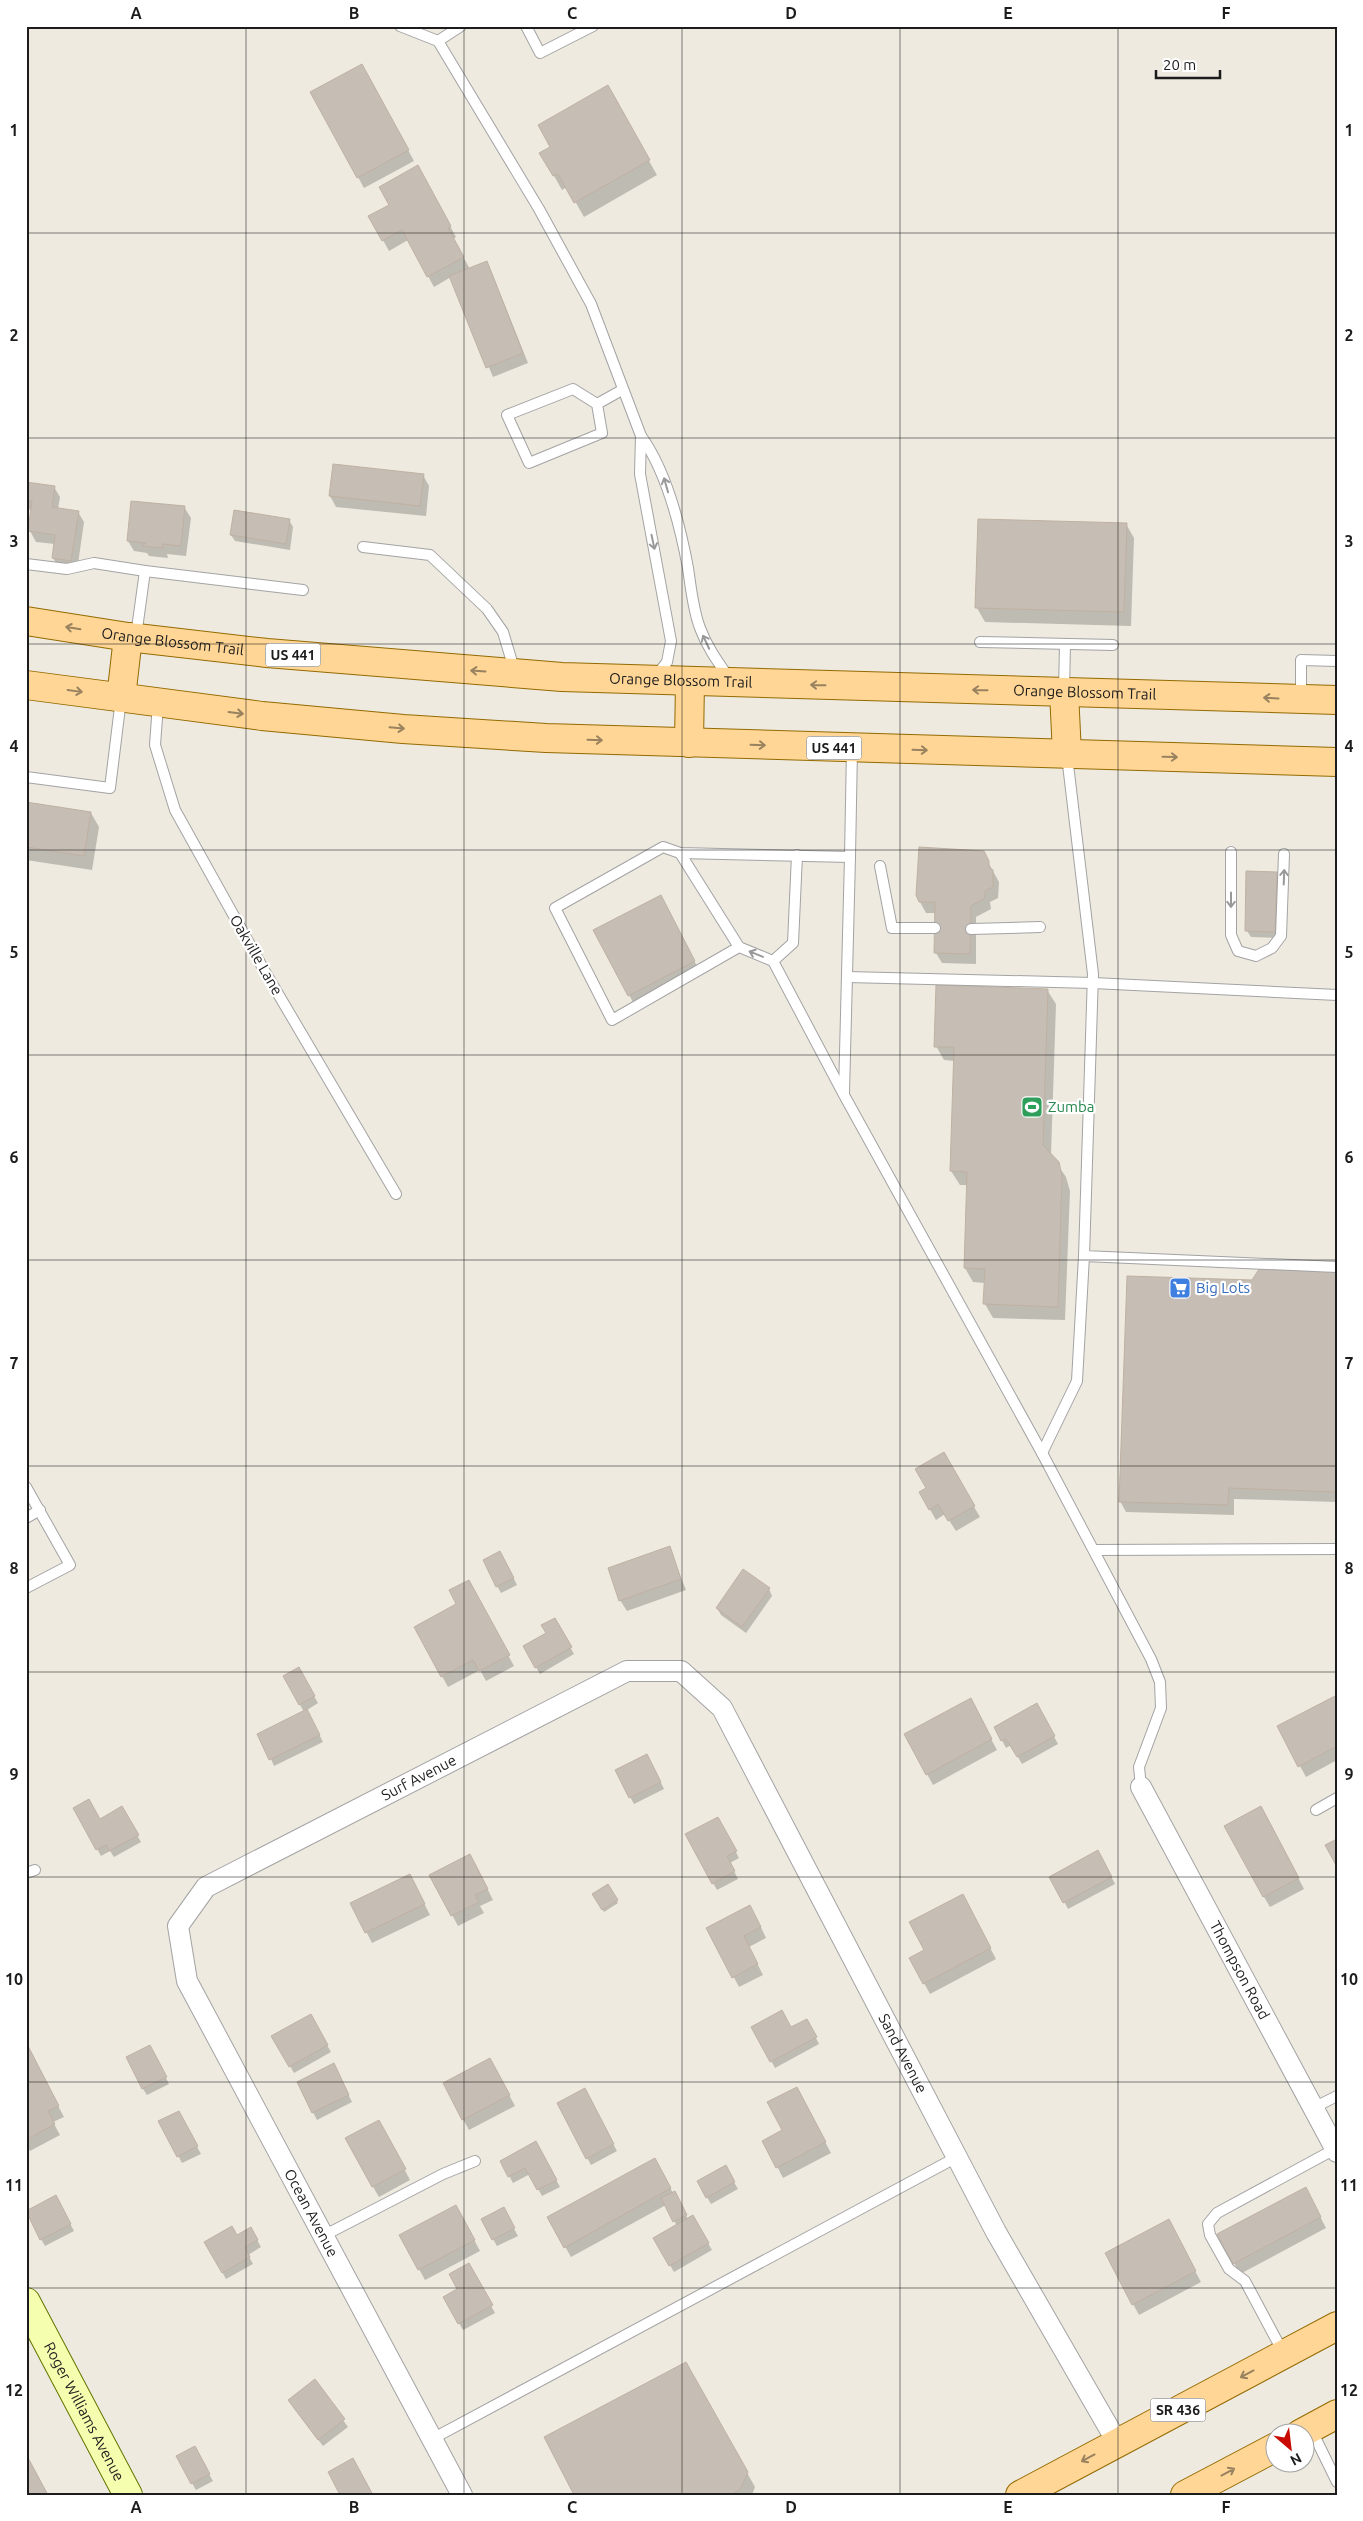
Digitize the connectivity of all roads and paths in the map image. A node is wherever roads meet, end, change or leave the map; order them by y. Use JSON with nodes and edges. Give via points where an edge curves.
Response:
{"nodes":[{"id":1,"x":400,"y":26,"type":"edge"},
{"id":2,"x":461,"y":26,"type":"edge"},
{"id":3,"x":526,"y":26,"type":"edge"},
{"id":4,"x":593,"y":26,"type":"edge"},
{"id":5,"x":438,"y":41,"type":"junction"},
{"id":6,"x":622,"y":390,"type":"junction"},
{"id":7,"x":597,"y":404,"type":"junction"},
{"id":8,"x":641,"y":436,"type":"junction"},
{"id":9,"x":363,"y":547,"type":"dead end"},
{"id":10,"x":26,"y":564,"type":"edge"},
{"id":11,"x":145,"y":571,"type":"junction"},
{"id":12,"x":303,"y":590,"type":"dead end"},
{"id":13,"x":26,"y":621,"type":"edge"},
{"id":14,"x":132,"y":637,"type":"junction"},
{"id":15,"x":980,"y":642,"type":"dead end"},
{"id":16,"x":1065,"y":644,"type":"junction"},
{"id":17,"x":1113,"y":645,"type":"dead end"},
{"id":18,"x":1337,"y":661,"type":"edge"},
{"id":19,"x":515,"y":673,"type":"junction"},
{"id":20,"x":653,"y":680,"type":"junction"},
{"id":21,"x":690,"y":682,"type":"junction"},
{"id":22,"x":732,"y":683,"type":"junction"},
{"id":23,"x":26,"y":684,"type":"edge"},
{"id":24,"x":1064,"y":692,"type":"junction"},
{"id":25,"x":121,"y":698,"type":"junction"},
{"id":26,"x":1301,"y":699,"type":"junction"},
{"id":27,"x":1337,"y":700,"type":"edge"},
{"id":28,"x":159,"y":703,"type":"junction"},
{"id":29,"x":689,"y":744,"type":"junction"},
{"id":30,"x":852,"y":748,"type":"junction"},
{"id":31,"x":1067,"y":754,"type":"junction"},
{"id":32,"x":1337,"y":762,"type":"edge"},
{"id":33,"x":26,"y":777,"type":"edge"},
{"id":34,"x":1231,"y":852,"type":"dead end"},
{"id":35,"x":680,"y":853,"type":"junction"},
{"id":36,"x":1284,"y":854,"type":"dead end"},
{"id":37,"x":797,"y":856,"type":"junction"},
{"id":38,"x":850,"y":857,"type":"junction"},
{"id":39,"x":880,"y":866,"type":"dead end"},
{"id":40,"x":1040,"y":927,"type":"dead end"},
{"id":41,"x":935,"y":928,"type":"dead end"},
{"id":42,"x":970,"y":929,"type":"dead end"},
{"id":43,"x":739,"y":947,"type":"junction"},
{"id":44,"x":773,"y":961,"type":"junction"},
{"id":45,"x":847,"y":977,"type":"junction"},
{"id":46,"x":1093,"y":983,"type":"junction"},
{"id":47,"x":1337,"y":995,"type":"edge"},
{"id":48,"x":844,"y":1095,"type":"junction"},
{"id":49,"x":396,"y":1194,"type":"dead end"},
{"id":50,"x":1084,"y":1256,"type":"junction"},
{"id":51,"x":1337,"y":1268,"type":"edge"},
{"id":52,"x":1042,"y":1453,"type":"junction"},
{"id":53,"x":26,"y":1487,"type":"edge"},
{"id":54,"x":40,"y":1510,"type":"junction"},
{"id":55,"x":26,"y":1518,"type":"edge"},
{"id":56,"x":1337,"y":1549,"type":"edge"},
{"id":57,"x":1094,"y":1550,"type":"junction"},
{"id":58,"x":26,"y":1588,"type":"edge"},
{"id":59,"x":681,"y":1671,"type":"joint"},
{"id":60,"x":1141,"y":1787,"type":"joint"},
{"id":61,"x":1337,"y":1798,"type":"edge"},
{"id":62,"x":1316,"y":1810,"type":"dead end"},
{"id":63,"x":178,"y":1926,"type":"joint"},
{"id":64,"x":1337,"y":2096,"type":"edge"},
{"id":65,"x":1313,"y":2108,"type":"junction"},
{"id":66,"x":1336,"y":2150,"type":"edge"},
{"id":67,"x":957,"y":2157,"type":"junction"},
{"id":68,"x":475,"y":2161,"type":"dead end"},
{"id":69,"x":323,"y":2236,"type":"junction"},
{"id":70,"x":26,"y":2302,"type":"edge"},
{"id":71,"x":1337,"y":2326,"type":"edge"},
{"id":72,"x":1284,"y":2354,"type":"junction"},
{"id":73,"x":1337,"y":2414,"type":"edge"},
{"id":74,"x":1316,"y":2425,"type":"edge"},
{"id":75,"x":432,"y":2439,"type":"junction"},
{"id":76,"x":1116,"y":2442,"type":"junction"},
{"id":77,"x":1316,"y":2449,"type":"edge"},
{"id":78,"x":1266,"y":2452,"type":"edge"},
{"id":79,"x":1337,"y":2482,"type":"edge"},
{"id":80,"x":128,"y":2495,"type":"edge"},
{"id":81,"x":462,"y":2495,"type":"edge"},
{"id":82,"x":1020,"y":2495,"type":"edge"},
{"id":83,"x":1185,"y":2495,"type":"edge"}],
"edges":[{"from":1,"to":5,"type":"lane"},
{"from":2,"to":5,"type":"lane"},
{"from":3,"to":4,"type":"lane","via":[[540,53]]},
{"from":5,"to":6,"type":"lane","via":[[539,209],[591,304]]},
{"from":6,"to":7,"type":"lane"},
{"from":6,"to":8,"type":"lane"},
{"from":7,"to":7,"type":"lane","via":[[573,389],[507,415],[529,463],[602,433]]},
{"from":8,"to":20,"type":"lane","one_way":true,"via":[[640,474],[671,641],[667,662]]},
{"from":22,"to":8,"type":"lane","one_way":true,"via":[[700,628],[664,477],[652,450]]},
{"from":9,"to":19,"type":"lane","via":[[430,555],[488,609],[503,632]]},
{"from":10,"to":11,"type":"lane","via":[[67,569],[94,563]]},
{"from":11,"to":12,"type":"lane"},
{"from":11,"to":14,"type":"lane"},
{"from":14,"to":13,"type":"main road","name":"Orange Blossom Trail","number":"US 441","one_way":true},
{"from":19,"to":14,"type":"main road","name":"Orange Blossom Trail","number":"US 441","one_way":true,"via":[[286,655]]},
{"from":14,"to":25,"type":"main road"},
{"from":15,"to":16,"type":"lane"},
{"from":16,"to":17,"type":"lane"},
{"from":16,"to":24,"type":"lane"},
{"from":18,"to":26,"type":"lane","via":[[1301,660]]},
{"from":19,"to":20,"type":"main road","name":"Orange Blossom Trail","number":"US 441"},
{"from":20,"to":21,"type":"main road","name":"Orange Blossom Trail","number":"US 441"},
{"from":21,"to":22,"type":"main road","name":"Orange Blossom Trail","number":"US 441"},
{"from":21,"to":29,"type":"main road"},
{"from":24,"to":22,"type":"main road","name":"Orange Blossom Trail","number":"US 441","one_way":true},
{"from":23,"to":25,"type":"main road","number":"US 441","one_way":true},
{"from":26,"to":24,"type":"main road","name":"Orange Blossom Trail","number":"US 441","one_way":true},
{"from":24,"to":31,"type":"main road"},
{"from":25,"to":28,"type":"main road","number":"US 441"},
{"from":25,"to":33,"type":"lane","via":[[110,788]]},
{"from":26,"to":27,"type":"main road","name":"Orange Blossom Trail","number":"US 441"},
{"from":28,"to":29,"type":"main road","number":"US 441","one_way":true,"via":[[402,729]]},
{"from":28,"to":49,"type":"lane","name":"Oakville Lane","via":[[155,745],[175,810],[264,970]]},
{"from":29,"to":30,"type":"main road","number":"US 441","one_way":true},
{"from":30,"to":31,"type":"main road","number":"US 441","one_way":true},
{"from":30,"to":38,"type":"lane"},
{"from":31,"to":32,"type":"main road","number":"US 441","one_way":true},
{"from":31,"to":46,"type":"lane"},
{"from":34,"to":36,"type":"lane","one_way":true,"via":[[1231,935],[1238,950],[1256,956],[1272,948],[1281,936]]},
{"from":35,"to":37,"type":"lane"},
{"from":35,"to":43,"type":"lane"},
{"from":35,"to":43,"type":"lane","via":[[663,847],[555,908],[612,1020]]},
{"from":37,"to":38,"type":"lane"},
{"from":37,"to":44,"type":"lane","via":[[792,943]]},
{"from":38,"to":45,"type":"lane"},
{"from":39,"to":41,"type":"lane","via":[[892,928]]},
{"from":40,"to":42,"type":"lane"},
{"from":44,"to":43,"type":"lane","one_way":true},
{"from":44,"to":48,"type":"lane"},
{"from":45,"to":46,"type":"lane"},
{"from":45,"to":48,"type":"lane"},
{"from":46,"to":47,"type":"lane"},
{"from":46,"to":50,"type":"lane"},
{"from":48,"to":52,"type":"lane"},
{"from":50,"to":51,"type":"lane"},
{"from":50,"to":52,"type":"lane","via":[[1077,1381]]},
{"from":52,"to":57,"type":"lane"},
{"from":53,"to":54,"type":"lane"},
{"from":54,"to":55,"type":"lane"},
{"from":54,"to":58,"type":"lane","via":[[70,1565]]},
{"from":56,"to":57,"type":"lane"},
{"from":57,"to":60,"type":"lane","via":[[1160,1682],[1161,1708],[1139,1767]]},
{"from":59,"to":63,"type":"street","name":"Surf Avenue","via":[[627,1672],[619,1676],[206,1887]]},
{"from":59,"to":67,"type":"street","name":"Sand Avenue","via":[[722,1708]]},
{"from":60,"to":65,"type":"street","name":"Thompson Road"},
{"from":61,"to":62,"type":"lane"},
{"from":63,"to":69,"type":"street","name":"Ocean Avenue","via":[[187,1981]]},
{"from":64,"to":65,"type":"lane"},
{"from":65,"to":66,"type":"street","name":"Thompson Road"},
{"from":66,"to":72,"type":"lane","via":[[1217,2213],[1208,2224],[1210,2235],[1229,2270],[1245,2281]]},
{"from":67,"to":75,"type":"lane"},
{"from":67,"to":76,"type":"street","name":"Sand Avenue"},
{"from":68,"to":69,"type":"lane","via":[[443,2174]]},
{"from":69,"to":75,"type":"street","name":"Ocean Avenue"},
{"from":70,"to":80,"type":"street","name":"Roger Williams Avenue"},
{"from":71,"to":72,"type":"main road","number":"SR 436"},
{"from":72,"to":76,"type":"main road","number":"SR 436","one_way":true},
{"from":73,"to":74,"type":"main road"},
{"from":75,"to":81,"type":"street","name":"Ocean Avenue"},
{"from":76,"to":82,"type":"main road","number":"SR 436","one_way":true},
{"from":77,"to":79,"type":"lane"},
{"from":83,"to":78,"type":"main road","one_way":true}]}
